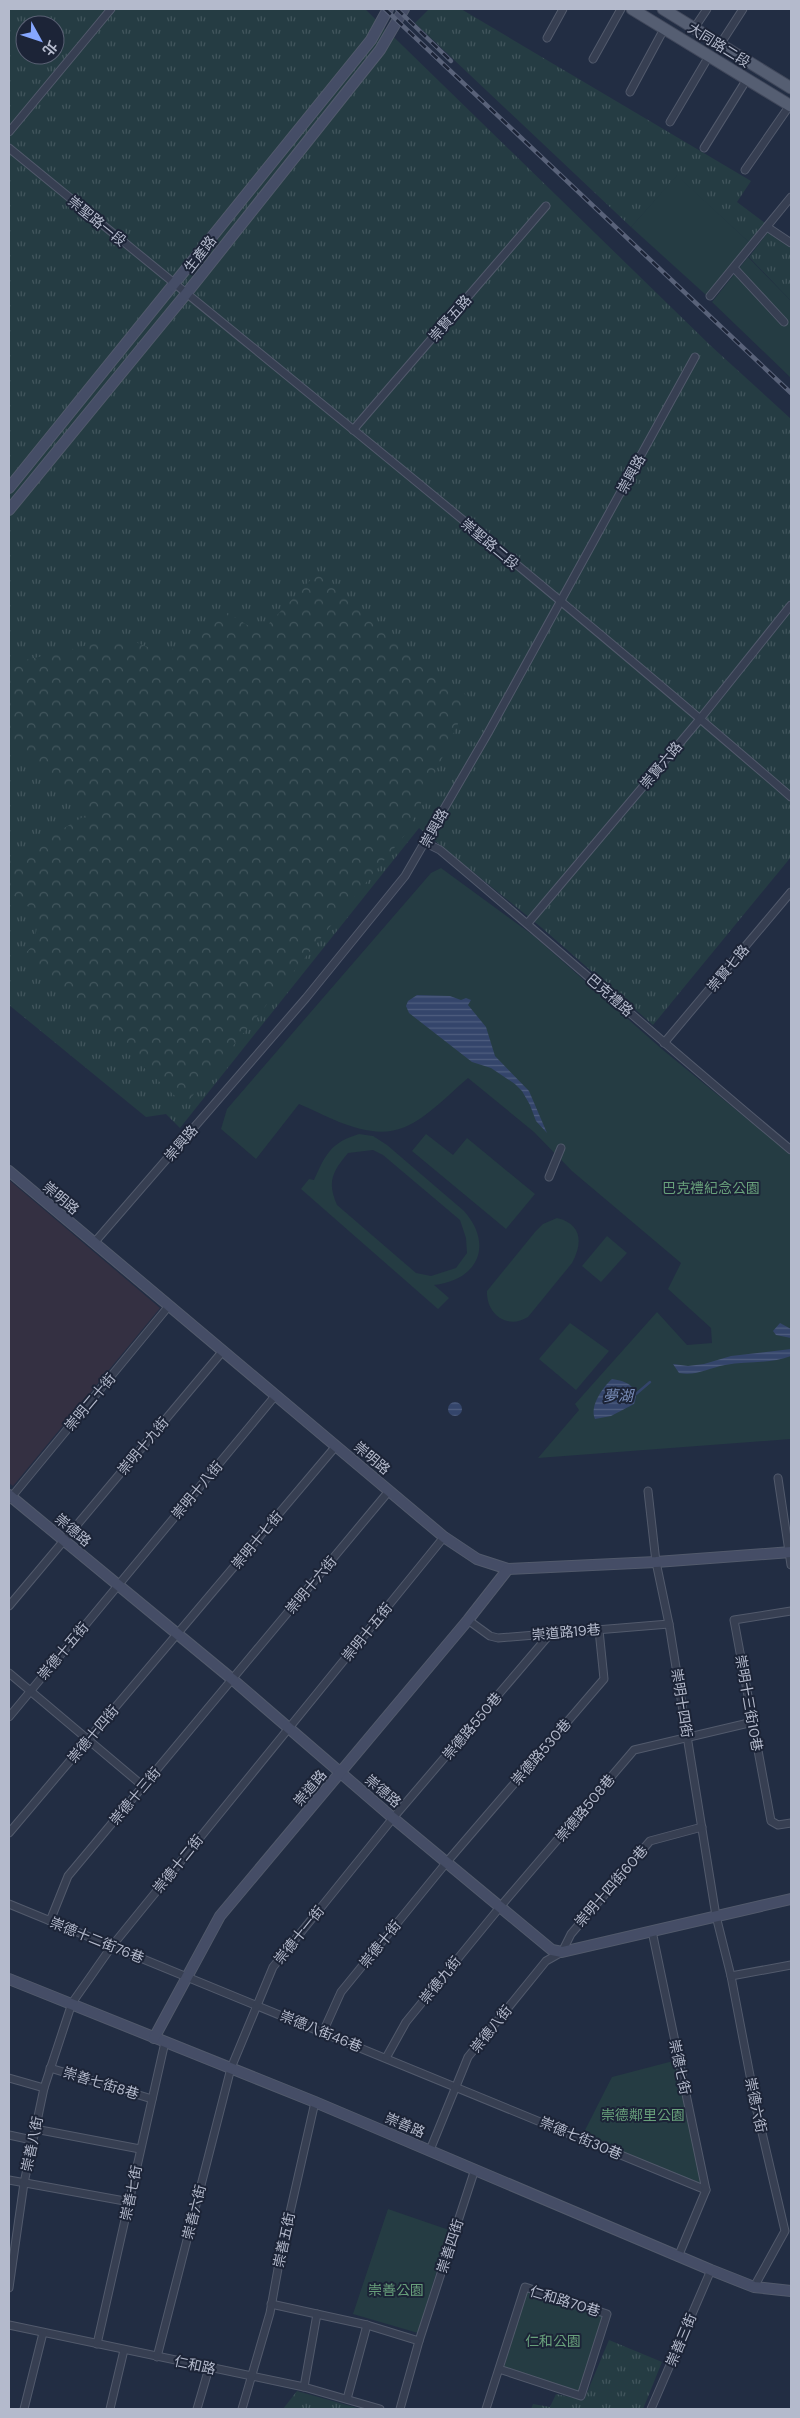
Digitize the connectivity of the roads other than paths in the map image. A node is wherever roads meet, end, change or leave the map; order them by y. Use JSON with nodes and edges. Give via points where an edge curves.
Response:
{"nodes":[{"id":1,"x":111,"y":9,"type":"edge"},
{"id":2,"x":388,"y":9,"type":"edge"},
{"id":3,"x":404,"y":9,"type":"edge"},
{"id":4,"x":563,"y":9,"type":"edge"},
{"id":5,"x":621,"y":9,"type":"edge"},
{"id":6,"x":632,"y":9,"type":"edge"},
{"id":7,"x":663,"y":9,"type":"edge"},
{"id":8,"x":707,"y":9,"type":"edge"},
{"id":9,"x":743,"y":9,"type":"edge"},
{"id":10,"x":695,"y":28,"type":"junction"},
{"id":11,"x":664,"y":29,"type":"junction"},
{"id":12,"x":547,"y":38,"type":"dead end"},
{"id":13,"x":721,"y":43,"type":"junction"},
{"id":14,"x":709,"y":56,"type":"junction"},
{"id":15,"x":593,"y":59,"type":"dead end"},
{"id":16,"x":747,"y":79,"type":"junction"},
{"id":17,"x":791,"y":88,"type":"edge"},
{"id":18,"x":630,"y":92,"type":"dead end"},
{"id":19,"x":790,"y":106,"type":"edge"},
{"id":20,"x":670,"y":122,"type":"dead end"},
{"id":21,"x":9,"y":132,"type":"edge"},
{"id":22,"x":9,"y":148,"type":"edge"},
{"id":23,"x":704,"y":148,"type":"dead end"},
{"id":24,"x":745,"y":170,"type":"dead end"},
{"id":25,"x":791,"y":197,"type":"edge"},
{"id":26,"x":546,"y":206,"type":"dead end"},
{"id":27,"x":768,"y":228,"type":"junction"},
{"id":28,"x":791,"y":243,"type":"edge"},
{"id":29,"x":734,"y":268,"type":"junction"},
{"id":30,"x":174,"y":284,"type":"junction"},
{"id":31,"x":186,"y":294,"type":"junction"},
{"id":32,"x":710,"y":296,"type":"dead end"},
{"id":33,"x":784,"y":322,"type":"dead end"},
{"id":34,"x":695,"y":358,"type":"dead end"},
{"id":35,"x":353,"y":430,"type":"junction"},
{"id":36,"x":9,"y":488,"type":"edge"},
{"id":37,"x":9,"y":510,"type":"edge"},
{"id":38,"x":560,"y":602,"type":"junction"},
{"id":39,"x":791,"y":605,"type":"edge"},
{"id":40,"x":700,"y":719,"type":"junction"},
{"id":41,"x":791,"y":797,"type":"edge"},
{"id":42,"x":426,"y":843,"type":"junction"},
{"id":43,"x":791,"y":892,"type":"edge"},
{"id":44,"x":528,"y":923,"type":"junction"},
{"id":45,"x":664,"y":1043,"type":"junction"},
{"id":46,"x":561,"y":1148,"type":"dead end"},
{"id":47,"x":791,"y":1150,"type":"edge"},
{"id":48,"x":9,"y":1171,"type":"edge"},
{"id":49,"x":549,"y":1177,"type":"dead end"},
{"id":50,"x":94,"y":1243,"type":"junction"},
{"id":51,"x":168,"y":1307,"type":"junction"},
{"id":52,"x":222,"y":1352,"type":"junction"},
{"id":53,"x":275,"y":1396,"type":"junction"},
{"id":54,"x":336,"y":1446,"type":"junction"},
{"id":55,"x":778,"y":1478,"type":"dead end"},
{"id":56,"x":389,"y":1491,"type":"junction"},
{"id":57,"x":648,"y":1491,"type":"dead end"},
{"id":58,"x":10,"y":1497,"type":"edge"},
{"id":59,"x":444,"y":1537,"type":"junction"},
{"id":60,"x":64,"y":1540,"type":"junction"},
{"id":61,"x":790,"y":1552,"type":"edge"},
{"id":62,"x":656,"y":1562,"type":"junction"},
{"id":63,"x":791,"y":1564,"type":"edge"},
{"id":64,"x":508,"y":1569,"type":"junction"},
{"id":65,"x":118,"y":1585,"type":"junction"},
{"id":66,"x":9,"y":1606,"type":"edge"},
{"id":67,"x":791,"y":1611,"type":"edge"},
{"id":68,"x":468,"y":1620,"type":"junction"},
{"id":69,"x":669,"y":1624,"type":"junction"},
{"id":70,"x":599,"y":1630,"type":"junction"},
{"id":71,"x":178,"y":1634,"type":"junction"},
{"id":72,"x":550,"y":1634,"type":"junction"},
{"id":73,"x":9,"y":1673,"type":"edge"},
{"id":74,"x":232,"y":1679,"type":"junction"},
{"id":75,"x":30,"y":1691,"type":"junction"},
{"id":76,"x":9,"y":1717,"type":"edge"},
{"id":77,"x":753,"y":1722,"type":"junction"},
{"id":78,"x":289,"y":1728,"type":"junction"},
{"id":79,"x":688,"y":1739,"type":"junction"},
{"id":80,"x":88,"y":1740,"type":"junction"},
{"id":81,"x":340,"y":1773,"type":"junction"},
{"id":82,"x":143,"y":1786,"type":"junction"},
{"id":83,"x":393,"y":1818,"type":"junction"},
{"id":84,"x":791,"y":1823,"type":"edge"},
{"id":85,"x":702,"y":1827,"type":"junction"},
{"id":86,"x":9,"y":1834,"type":"edge"},
{"id":87,"x":446,"y":1863,"type":"junction"},
{"id":88,"x":791,"y":1899,"type":"edge"},
{"id":89,"x":9,"y":1904,"type":"edge"},
{"id":90,"x":500,"y":1907,"type":"junction"},
{"id":91,"x":716,"y":1916,"type":"junction"},
{"id":92,"x":50,"y":1921,"type":"junction"},
{"id":93,"x":652,"y":1931,"type":"junction"},
{"id":94,"x":112,"y":1946,"type":"junction"},
{"id":95,"x":562,"y":1952,"type":"junction"},
{"id":96,"x":790,"y":1965,"type":"edge"},
{"id":97,"x":791,"y":1974,"type":"edge"},
{"id":98,"x":185,"y":1976,"type":"junction"},
{"id":99,"x":730,"y":1976,"type":"junction"},
{"id":100,"x":9,"y":1981,"type":"edge"},
{"id":101,"x":72,"y":2003,"type":"junction"},
{"id":102,"x":257,"y":2006,"type":"junction"},
{"id":103,"x":323,"y":2032,"type":"junction"},
{"id":104,"x":154,"y":2038,"type":"junction"},
{"id":105,"x":164,"y":2042,"type":"junction"},
{"id":106,"x":386,"y":2058,"type":"junction"},
{"id":107,"x":50,"y":2068,"type":"junction"},
{"id":108,"x":231,"y":2068,"type":"junction"},
{"id":109,"x":9,"y":2078,"type":"edge"},
{"id":110,"x":456,"y":2086,"type":"junction"},
{"id":111,"x":44,"y":2088,"type":"junction"},
{"id":112,"x":152,"y":2099,"type":"junction"},
{"id":113,"x":315,"y":2102,"type":"junction"},
{"id":114,"x":35,"y":2129,"type":"junction"},
{"id":115,"x":9,"y":2135,"type":"edge"},
{"id":116,"x":32,"y":2140,"type":"junction"},
{"id":117,"x":140,"y":2149,"type":"junction"},
{"id":118,"x":430,"y":2150,"type":"junction"},
{"id":119,"x":475,"y":2169,"type":"junction"},
{"id":120,"x":9,"y":2180,"type":"edge"},
{"id":121,"x":24,"y":2183,"type":"junction"},
{"id":122,"x":706,"y":2190,"type":"junction"},
{"id":123,"x":130,"y":2202,"type":"junction"},
{"id":124,"x":788,"y":2230,"type":"edge"},
{"id":125,"x":678,"y":2257,"type":"junction"},
{"id":126,"x":711,"y":2270,"type":"junction"},
{"id":127,"x":754,"y":2287,"type":"junction"},
{"id":128,"x":9,"y":2288,"type":"edge"},
{"id":129,"x":791,"y":2291,"type":"edge"},
{"id":130,"x":271,"y":2304,"type":"junction"},
{"id":131,"x":317,"y":2314,"type":"junction"},
{"id":132,"x":9,"y":2325,"type":"edge"},
{"id":133,"x":367,"y":2325,"type":"junction"},
{"id":134,"x":43,"y":2333,"type":"junction"},
{"id":135,"x":419,"y":2341,"type":"junction"},
{"id":136,"x":97,"y":2344,"type":"junction"},
{"id":137,"x":124,"y":2350,"type":"junction"},
{"id":138,"x":157,"y":2357,"type":"junction"},
{"id":139,"x":209,"y":2368,"type":"junction"},
{"id":140,"x":499,"y":2369,"type":"junction"},
{"id":141,"x":250,"y":2376,"type":"junction"},
{"id":142,"x":304,"y":2387,"type":"junction"},
{"id":143,"x":348,"y":2399,"type":"junction"},
{"id":144,"x":24,"y":2409,"type":"edge"},
{"id":145,"x":110,"y":2409,"type":"edge"},
{"id":146,"x":197,"y":2409,"type":"edge"},
{"id":147,"x":242,"y":2409,"type":"edge"},
{"id":148,"x":380,"y":2409,"type":"edge"},
{"id":149,"x":400,"y":2409,"type":"edge"},
{"id":150,"x":486,"y":2409,"type":"edge"},
{"id":151,"x":651,"y":2409,"type":"edge"}],
"edges":[{"from":1,"to":21,"type":"street"},
{"from":2,"to":30,"type":"street","name":"生產路","via":[[371,40]]},
{"from":3,"to":31,"type":"street","name":"生產路","via":[[380,50]]},
{"from":4,"to":12,"type":"street"},
{"from":5,"to":15,"type":"street"},
{"from":6,"to":11,"type":"main road","name":"大同路二段"},
{"from":7,"to":10,"type":"main road","name":"大同路二段"},
{"from":8,"to":10,"type":"street"},
{"from":9,"to":13,"type":"street"},
{"from":10,"to":13,"type":"main road","name":"大同路二段"},
{"from":11,"to":14,"type":"main road","name":"大同路二段"},
{"from":11,"to":18,"type":"street"},
{"from":13,"to":17,"type":"main road","name":"大同路二段"},
{"from":14,"to":16,"type":"main road","name":"大同路二段"},
{"from":14,"to":20,"type":"street"},
{"from":16,"to":19,"type":"main road","name":"大同路二段"},
{"from":16,"to":23,"type":"street"},
{"from":19,"to":24,"type":"street"},
{"from":22,"to":30,"type":"street","name":"崇聖路一段"},
{"from":25,"to":27,"type":"street"},
{"from":26,"to":35,"type":"street","name":"崇賢五路"},
{"from":27,"to":28,"type":"street"},
{"from":27,"to":29,"type":"street"},
{"from":29,"to":32,"type":"street"},
{"from":29,"to":33,"type":"street"},
{"from":30,"to":31,"type":"street","name":"崇聖路一段"},
{"from":30,"to":36,"type":"street","name":"生產路"},
{"from":31,"to":35,"type":"street","name":"崇聖路二段"},
{"from":31,"to":37,"type":"street","name":"生產路"},
{"from":34,"to":38,"type":"street","name":"崇興路"},
{"from":35,"to":38,"type":"street","name":"崇聖路二段"},
{"from":38,"to":40,"type":"street","name":"崇聖路二段"},
{"from":38,"to":42,"type":"street","name":"崇興路"},
{"from":39,"to":40,"type":"street","name":"崇賢六路"},
{"from":40,"to":41,"type":"street","name":"崇聖路二段"},
{"from":40,"to":44,"type":"street","name":"崇賢六路"},
{"from":42,"to":44,"type":"street","name":"巴克禮路","via":[[440,850]]},
{"from":42,"to":50,"type":"street","name":"崇興路","via":[[406,876],[351,944]]},
{"from":43,"to":45,"type":"street","name":"崇賢七路"},
{"from":44,"to":45,"type":"street","name":"巴克禮路"},
{"from":45,"to":47,"type":"street","name":"巴克禮路"},
{"from":46,"to":49,"type":"street"},
{"from":48,"to":50,"type":"street","name":"崇明路"},
{"from":50,"to":51,"type":"street","name":"崇明路"},
{"from":51,"to":52,"type":"street","name":"崇明路"},
{"from":51,"to":58,"type":"street","name":"崇明二十街"},
{"from":52,"to":53,"type":"street","name":"崇明路"},
{"from":52,"to":60,"type":"street","name":"崇明十九街"},
{"from":53,"to":54,"type":"street","name":"崇明路"},
{"from":53,"to":65,"type":"street","name":"崇明十八街"},
{"from":54,"to":56,"type":"street","name":"崇明路"},
{"from":54,"to":71,"type":"street","name":"崇明十七街"},
{"from":55,"to":61,"type":"street"},
{"from":56,"to":59,"type":"street","name":"崇明路"},
{"from":56,"to":74,"type":"street","name":"崇明十六街"},
{"from":57,"to":62,"type":"street","name":"崇明十四街"},
{"from":58,"to":60,"type":"street","name":"崇德路"},
{"from":59,"to":64,"type":"street","name":"崇明路","via":[[477,1559]]},
{"from":59,"to":78,"type":"street","name":"崇明十五街"},
{"from":60,"to":65,"type":"street","name":"崇德路"},
{"from":60,"to":66,"type":"street","name":"崇明十九街"},
{"from":61,"to":62,"type":"street","name":"崇明路"},
{"from":61,"to":63,"type":"street"},
{"from":62,"to":64,"type":"street","name":"崇明路"},
{"from":62,"to":69,"type":"street","name":"崇明十四街"},
{"from":64,"to":68,"type":"street","name":"崇道路"},
{"from":65,"to":71,"type":"street","name":"崇德路"},
{"from":65,"to":75,"type":"street","name":"崇德十五街"},
{"from":67,"to":77,"type":"street","name":"崇明十三街10巷","via":[[734,1620]]},
{"from":68,"to":72,"type":"street","name":"崇道路19巷","via":[[494,1638]]},
{"from":68,"to":81,"type":"street","name":"崇道路"},
{"from":69,"to":70,"type":"street","name":"崇道路19巷"},
{"from":69,"to":79,"type":"street","name":"崇明十四街"},
{"from":70,"to":72,"type":"street","name":"崇道路19巷"},
{"from":70,"to":87,"type":"street","name":"崇德路530巷","via":[[604,1679]]},
{"from":71,"to":74,"type":"street","name":"崇德路"},
{"from":71,"to":80,"type":"street","name":"崇德十四街"},
{"from":72,"to":83,"type":"street","name":"崇德路550巷"},
{"from":73,"to":75,"type":"street"},
{"from":74,"to":78,"type":"street","name":"崇德路"},
{"from":74,"to":82,"type":"street","name":"崇德十三街"},
{"from":75,"to":76,"type":"street","name":"崇德十五街"},
{"from":75,"to":80,"type":"street"},
{"from":77,"to":79,"type":"street","name":"崇德路508巷"},
{"from":77,"to":84,"type":"street","name":"崇明十三街10巷","via":[[771,1821],[778,1825]]},
{"from":78,"to":81,"type":"street","name":"崇德路"},
{"from":78,"to":94,"type":"street","name":"崇德十二街"},
{"from":79,"to":85,"type":"street","name":"崇明十四街"},
{"from":79,"to":90,"type":"street","name":"崇德路508巷","via":[[634,1750]]},
{"from":80,"to":82,"type":"street"},
{"from":80,"to":86,"type":"street","name":"崇德十四街"},
{"from":81,"to":83,"type":"street","name":"崇德路"},
{"from":81,"to":98,"type":"street","name":"崇道路","via":[[220,1916]]},
{"from":82,"to":92,"type":"street","name":"崇德十三街","via":[[68,1876]]},
{"from":83,"to":87,"type":"street","name":"崇德路"},
{"from":83,"to":102,"type":"street","name":"崇德十一街","via":[[273,1967]]},
{"from":85,"to":91,"type":"street","name":"崇明十四街"},
{"from":85,"to":95,"type":"street","name":"崇明十四街60巷","via":[[650,1841],[571,1934]]},
{"from":87,"to":90,"type":"street","name":"崇德路"},
{"from":87,"to":103,"type":"street","name":"崇德十街","via":[[341,1992]]},
{"from":88,"to":91,"type":"street"},
{"from":89,"to":92,"type":"street","name":"崇德十二街76巷"},
{"from":90,"to":95,"type":"street","name":"崇德路","via":[[545,1946]]},
{"from":90,"to":106,"type":"street","name":"崇德九街","via":[[406,2022]]},
{"from":91,"to":93,"type":"street"},
{"from":91,"to":99,"type":"street","name":"崇德六街"},
{"from":92,"to":94,"type":"street","name":"崇德十二街76巷"},
{"from":93,"to":95,"type":"street"},
{"from":93,"to":122,"type":"street","name":"崇德七街"},
{"from":94,"to":98,"type":"street","name":"崇德十二街76巷"},
{"from":94,"to":101,"type":"street","name":"崇德十二街"},
{"from":95,"to":110,"type":"street","name":"崇德八街","via":[[546,1961],[468,2057]]},
{"from":96,"to":97,"type":"street"},
{"from":96,"to":99,"type":"street"},
{"from":98,"to":102,"type":"street","name":"崇德八街46巷"},
{"from":98,"to":104,"type":"street","name":"崇道路"},
{"from":99,"to":124,"type":"street","name":"崇德六街","via":[[756,2107]]},
{"from":100,"to":101,"type":"street","name":"崇善路"},
{"from":101,"to":104,"type":"street","name":"崇善路"},
{"from":101,"to":107,"type":"street","name":"崇善八街"},
{"from":102,"to":103,"type":"street","name":"崇德八街46巷"},
{"from":102,"to":108,"type":"street","name":"崇德十一街"},
{"from":103,"to":106,"type":"street","name":"崇德八街46巷"},
{"from":104,"to":105,"type":"street","name":"崇善路"},
{"from":105,"to":108,"type":"street","name":"崇善路"},
{"from":105,"to":112,"type":"street","name":"崇善七街"},
{"from":106,"to":110,"type":"street","name":"崇德八街46巷"},
{"from":107,"to":111,"type":"street","name":"崇善八街"},
{"from":107,"to":112,"type":"street","name":"崇善七街8巷"},
{"from":108,"to":113,"type":"street","name":"崇善路"},
{"from":108,"to":138,"type":"street","name":"崇善六街"},
{"from":109,"to":111,"type":"street"},
{"from":110,"to":118,"type":"street","name":"崇德八街"},
{"from":110,"to":122,"type":"street","name":"崇德七街30巷"},
{"from":111,"to":114,"type":"street","name":"崇善八街"},
{"from":112,"to":117,"type":"street","name":"崇善七街"},
{"from":113,"to":118,"type":"street","name":"崇善路"},
{"from":113,"to":130,"type":"street","name":"崇善五街"},
{"from":114,"to":116,"type":"street","name":"崇善八街"},
{"from":114,"to":117,"type":"street"},
{"from":115,"to":116,"type":"street"},
{"from":116,"to":121,"type":"street","name":"崇善八街"},
{"from":117,"to":123,"type":"street","name":"崇善七街"},
{"from":118,"to":119,"type":"street","name":"崇善路"},
{"from":119,"to":125,"type":"street","name":"崇善路"},
{"from":119,"to":135,"type":"street","name":"崇善四街"},
{"from":120,"to":121,"type":"street"},
{"from":121,"to":123,"type":"street"},
{"from":121,"to":128,"type":"street","name":"崇善八街"},
{"from":122,"to":125,"type":"street"},
{"from":123,"to":136,"type":"street","name":"崇善七街"},
{"from":124,"to":127,"type":"street","name":"崇德六街"},
{"from":125,"to":126,"type":"street","name":"崇善路"},
{"from":126,"to":127,"type":"street","name":"崇善路"},
{"from":126,"to":151,"type":"street","name":"崇善三街"},
{"from":127,"to":129,"type":"street","name":"崇善路"},
{"from":130,"to":131,"type":"street"},
{"from":130,"to":141,"type":"street","name":"崇善五街"},
{"from":131,"to":133,"type":"street"},
{"from":131,"to":142,"type":"street"},
{"from":132,"to":134,"type":"street","name":"仁和路"},
{"from":133,"to":135,"type":"street"},
{"from":133,"to":143,"type":"street"},
{"from":134,"to":136,"type":"street","name":"仁和路"},
{"from":134,"to":144,"type":"street"},
{"from":135,"to":149,"type":"street","name":"崇善四街"},
{"from":136,"to":137,"type":"street","name":"仁和路"},
{"from":137,"to":138,"type":"street","name":"仁和路"},
{"from":137,"to":145,"type":"street"},
{"from":138,"to":139,"type":"street","name":"仁和路"},
{"from":139,"to":141,"type":"street","name":"仁和路"},
{"from":139,"to":146,"type":"street"},
{"from":140,"to":140,"type":"street","name":"仁和路70巷","via":[[581,2396],[607,2314],[525,2287]]},
{"from":140,"to":150,"type":"street","name":"仁和路70巷"},
{"from":141,"to":142,"type":"street","name":"仁和路"},
{"from":141,"to":147,"type":"street","name":"崇善五街"},
{"from":142,"to":143,"type":"street","name":"仁和路"},
{"from":143,"to":148,"type":"street","name":"仁和路"}]}
